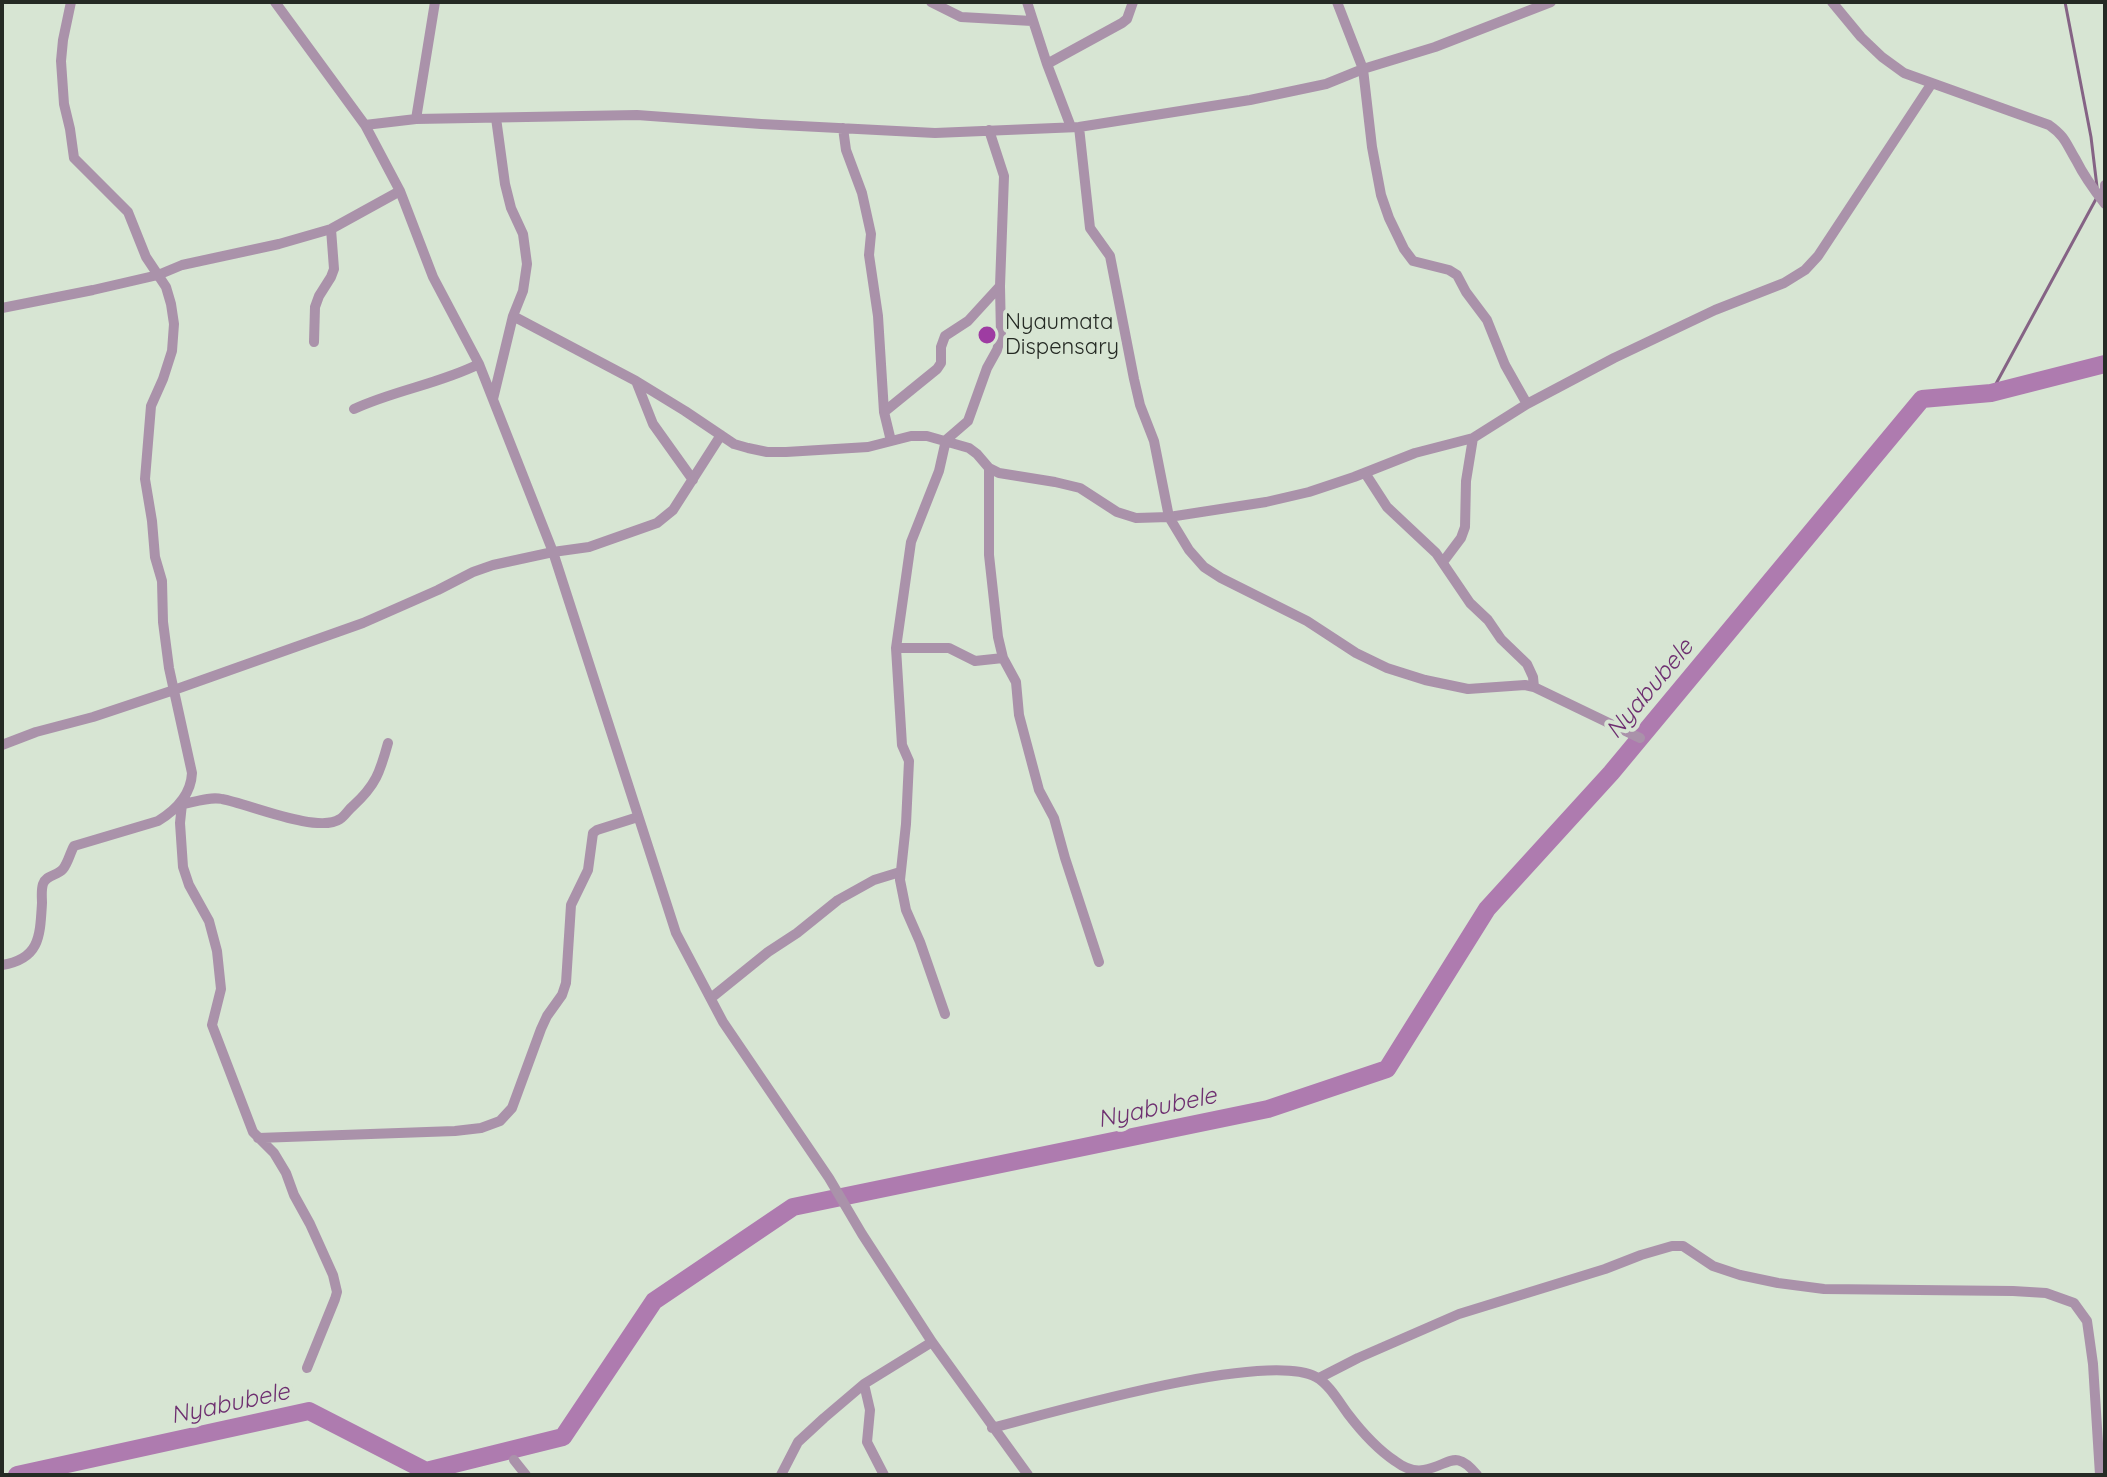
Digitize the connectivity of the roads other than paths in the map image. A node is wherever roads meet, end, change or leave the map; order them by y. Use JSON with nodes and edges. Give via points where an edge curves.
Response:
{"nodes":[{"id":1,"x":71,"y":2,"type":"edge"},
{"id":2,"x":275,"y":2,"type":"edge"},
{"id":3,"x":435,"y":2,"type":"edge"},
{"id":4,"x":931,"y":2,"type":"edge"},
{"id":5,"x":1027,"y":2,"type":"edge"},
{"id":6,"x":1133,"y":2,"type":"edge"},
{"id":7,"x":1337,"y":2,"type":"edge"},
{"id":8,"x":1551,"y":2,"type":"edge"},
{"id":9,"x":1832,"y":2,"type":"edge"},
{"id":10,"x":1032,"y":21,"type":"junction"},
{"id":11,"x":1047,"y":64,"type":"junction"},
{"id":12,"x":1363,"y":69,"type":"junction"},
{"id":13,"x":1932,"y":83,"type":"junction"},
{"id":14,"x":496,"y":118,"type":"junction"},
{"id":15,"x":416,"y":119,"type":"junction"},
{"id":16,"x":365,"y":125,"type":"junction"},
{"id":17,"x":1075,"y":127,"type":"junction"},
{"id":18,"x":843,"y":128,"type":"junction"},
{"id":19,"x":989,"y":130,"type":"junction"},
{"id":20,"x":400,"y":191,"type":"junction"},
{"id":21,"x":2105,"y":204,"type":"edge"},
{"id":22,"x":331,"y":229,"type":"junction"},
{"id":23,"x":158,"y":275,"type":"junction"},
{"id":24,"x":1000,"y":286,"type":"junction"},
{"id":25,"x":2,"y":308,"type":"edge"},
{"id":26,"x":513,"y":316,"type":"junction"},
{"id":27,"x":314,"y":342,"type":"dead end"},
{"id":28,"x":479,"y":364,"type":"junction"},
{"id":29,"x":636,"y":381,"type":"junction"},
{"id":30,"x":493,"y":400,"type":"junction"},
{"id":31,"x":1527,"y":404,"type":"junction"},
{"id":32,"x":354,"y":409,"type":"dead end"},
{"id":33,"x":884,"y":412,"type":"junction"},
{"id":34,"x":721,"y":435,"type":"junction"},
{"id":35,"x":1473,"y":438,"type":"junction"},
{"id":36,"x":946,"y":440,"type":"junction"},
{"id":37,"x":891,"y":441,"type":"junction"},
{"id":38,"x":989,"y":468,"type":"junction"},
{"id":39,"x":1365,"y":473,"type":"junction"},
{"id":40,"x":693,"y":480,"type":"junction"},
{"id":41,"x":1169,"y":517,"type":"junction"},
{"id":42,"x":553,"y":552,"type":"junction"},
{"id":43,"x":1443,"y":562,"type":"junction"},
{"id":44,"x":896,"y":648,"type":"junction"},
{"id":45,"x":1003,"y":658,"type":"junction"},
{"id":46,"x":1534,"y":687,"type":"junction"},
{"id":47,"x":174,"y":690,"type":"junction"},
{"id":48,"x":1640,"y":738,"type":"dead end"},
{"id":49,"x":388,"y":743,"type":"dead end"},
{"id":50,"x":2,"y":745,"type":"edge"},
{"id":51,"x":180,"y":804,"type":"junction"},
{"id":52,"x":638,"y":817,"type":"junction"},
{"id":53,"x":900,"y":872,"type":"junction"},
{"id":54,"x":1099,"y":962,"type":"dead end"},
{"id":55,"x":2,"y":965,"type":"edge"},
{"id":56,"x":711,"y":998,"type":"junction"},
{"id":57,"x":945,"y":1014,"type":"dead end"},
{"id":58,"x":258,"y":1138,"type":"junction"},
{"id":59,"x":932,"y":1342,"type":"junction"},
{"id":60,"x":307,"y":1368,"type":"dead end"},
{"id":61,"x":1319,"y":1378,"type":"junction"},
{"id":62,"x":864,"y":1384,"type":"junction"},
{"id":63,"x":992,"y":1428,"type":"junction"},
{"id":64,"x":514,"y":1460,"type":"dead end"},
{"id":65,"x":1414,"y":1472,"type":"edge"},
{"id":66,"x":526,"y":1475,"type":"edge"},
{"id":67,"x":781,"y":1475,"type":"edge"},
{"id":68,"x":884,"y":1475,"type":"edge"},
{"id":69,"x":1028,"y":1475,"type":"edge"},
{"id":70,"x":1477,"y":1475,"type":"edge"},
{"id":71,"x":2100,"y":1475,"type":"edge"}],
"edges":[{"from":1,"to":23,"type":"street","via":[[61,61],[74,158],[127,210]]},
{"from":2,"to":16,"type":"street"},
{"from":3,"to":15,"type":"street"},
{"from":4,"to":10,"type":"street","via":[[961,17]]},
{"from":5,"to":10,"type":"street"},
{"from":6,"to":11,"type":"street","via":[[1122,23]]},
{"from":7,"to":12,"type":"street"},
{"from":8,"to":12,"type":"street"},
{"from":9,"to":13,"type":"street","via":[[1894,67]]},
{"from":10,"to":11,"type":"street"},
{"from":11,"to":17,"type":"street"},
{"from":12,"to":17,"type":"street","via":[[1285,93]]},
{"from":12,"to":31,"type":"street","via":[[1381,195],[1404,249],[1413,261],[1457,275],[1487,320]]},
{"from":13,"to":21,"type":"street","via":[[2058,131]]},
{"from":13,"to":31,"type":"street","via":[[1805,270]]},
{"from":14,"to":15,"type":"street"},
{"from":14,"to":18,"type":"street","via":[[637,115]]},
{"from":14,"to":26,"type":"street","via":[[505,184],[526,244],[523,291]]},
{"from":15,"to":16,"type":"street"},
{"from":16,"to":20,"type":"street"},
{"from":17,"to":19,"type":"street"},
{"from":17,"to":41,"type":"street","via":[[1088,221],[1110,256]]},
{"from":18,"to":19,"type":"street"},
{"from":18,"to":33,"type":"street","via":[[871,234]]},
{"from":19,"to":24,"type":"street","via":[[1004,176]]},
{"from":20,"to":22,"type":"street"},
{"from":20,"to":28,"type":"street","via":[[433,277]]},
{"from":22,"to":23,"type":"street"},
{"from":22,"to":27,"type":"street","via":[[334,269],[315,307]]},
{"from":23,"to":25,"type":"street"},
{"from":23,"to":47,"type":"street","via":[[169,295],[174,324],[172,351],[151,406],[145,479]]},
{"from":24,"to":33,"type":"street","via":[[968,321],[945,336],[937,369]]},
{"from":24,"to":36,"type":"street","via":[[997,350],[968,421]]},
{"from":26,"to":29,"type":"street"},
{"from":26,"to":30,"type":"street"},
{"from":28,"to":30,"type":"street"},
{"from":28,"to":32,"type":"street"},
{"from":29,"to":34,"type":"street"},
{"from":29,"to":40,"type":"street","via":[[653,424]]},
{"from":30,"to":42,"type":"street"},
{"from":31,"to":35,"type":"street"},
{"from":33,"to":37,"type":"street"},
{"from":34,"to":37,"type":"street","via":[[767,452]]},
{"from":34,"to":40,"type":"street"},
{"from":35,"to":39,"type":"street"},
{"from":35,"to":43,"type":"street","via":[[1465,527]]},
{"from":36,"to":37,"type":"street","via":[[911,436]]},
{"from":36,"to":38,"type":"street","via":[[969,448]]},
{"from":36,"to":44,"type":"street","via":[[911,542]]},
{"from":38,"to":41,"type":"street","via":[[1080,488],[1136,518]]},
{"from":38,"to":45,"type":"street","via":[[990,570]]},
{"from":39,"to":41,"type":"street","via":[[1266,502]]},
{"from":39,"to":43,"type":"street","via":[[1387,507]]},
{"from":40,"to":42,"type":"street","via":[[657,523],[598,545]]},
{"from":41,"to":46,"type":"street","via":[[1204,567],[1387,668],[1468,689]]},
{"from":42,"to":47,"type":"street","via":[[473,572],[363,623]]},
{"from":42,"to":52,"type":"street"},
{"from":43,"to":46,"type":"street","via":[[1470,603],[1527,664]]},
{"from":44,"to":45,"type":"street","via":[[949,648],[975,661]]},
{"from":44,"to":53,"type":"street","via":[[902,745],[909,761]]},
{"from":45,"to":54,"type":"street","via":[[1016,682],[1039,790],[1054,818]]},
{"from":46,"to":48,"type":"street"},
{"from":47,"to":50,"type":"street"},
{"from":47,"to":51,"type":"street","via":[[192,773]]},
{"from":49,"to":51,"type":"street","via":[[373,786],[339,820],[318,825],[222,799]]},
{"from":51,"to":55,"type":"street","via":[[158,821],[74,846],[61,871],[43,883],[34,947],[22,960]]},
{"from":51,"to":58,"type":"street","via":[[183,867],[209,921],[219,962],[221,989],[212,1025]]},
{"from":52,"to":56,"type":"street","via":[[676,933]]},
{"from":52,"to":58,"type":"street","via":[[593,833],[588,870],[571,905],[566,983],[541,1029],[512,1108],[500,1121],[455,1131]]},
{"from":53,"to":56,"type":"street","via":[[838,900]]},
{"from":53,"to":57,"type":"street","via":[[906,910]]},
{"from":56,"to":59,"type":"street"},
{"from":58,"to":60,"type":"street","via":[[286,1173],[335,1282],[335,1299]]},
{"from":59,"to":62,"type":"street"},
{"from":59,"to":63,"type":"street"},
{"from":61,"to":63,"type":"street","via":[[1276,1369],[1226,1375]]},
{"from":61,"to":65,"type":"street","via":[[1371,1442]]},
{"from":61,"to":71,"type":"street","via":[[1459,1314],[1683,1246],[1713,1266],[1778,1283],[1824,1289],[2046,1293],[2074,1303],[2087,1321]]},
{"from":62,"to":67,"type":"street","via":[[798,1442]]},
{"from":62,"to":68,"type":"street","via":[[870,1410],[867,1442]]},
{"from":63,"to":69,"type":"street"},
{"from":64,"to":66,"type":"street"},
{"from":65,"to":70,"type":"street","via":[[1452,1459],[1469,1465]]}]}
